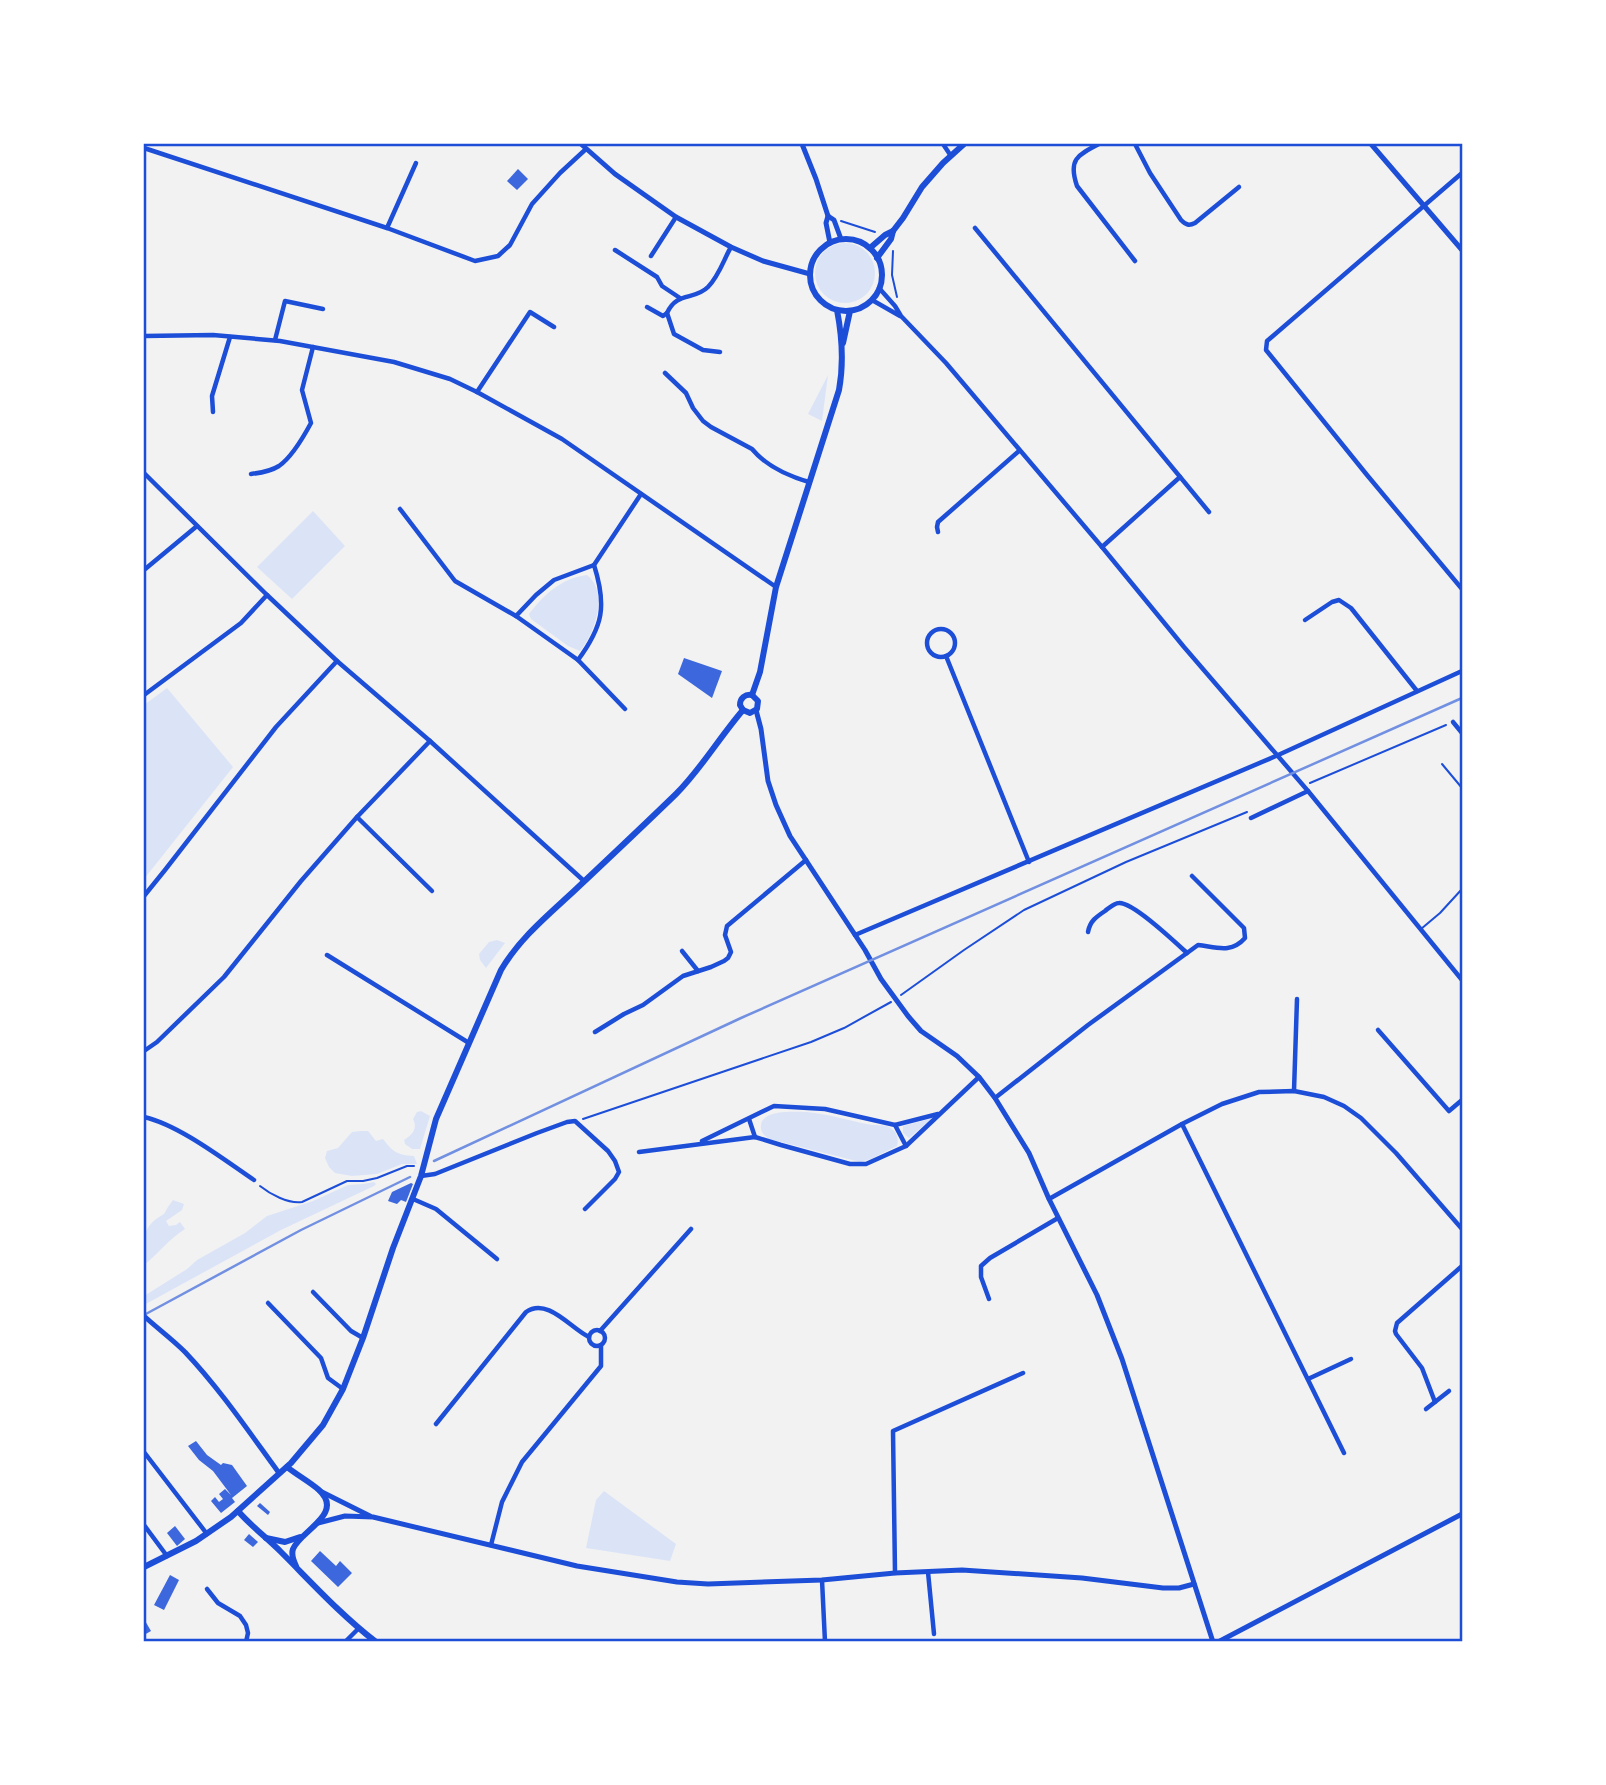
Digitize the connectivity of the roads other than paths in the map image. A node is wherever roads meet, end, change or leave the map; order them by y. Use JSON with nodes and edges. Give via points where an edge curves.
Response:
{"nodes":[{"id":1,"x":802,"y":144,"type":"edge"},
{"id":2,"x":943,"y":144,"type":"edge"},
{"id":3,"x":964,"y":144,"type":"edge"},
{"id":4,"x":1099,"y":144,"type":"edge"},
{"id":5,"x":1135,"y":144,"type":"edge"},
{"id":6,"x":1371,"y":144,"type":"edge"},
{"id":7,"x":583,"y":146,"type":"edge"},
{"id":8,"x":144,"y":148,"type":"edge"},
{"id":9,"x":951,"y":156,"type":"junction"},
{"id":10,"x":416,"y":163,"type":"dead end"},
{"id":11,"x":1462,"y":173,"type":"edge"},
{"id":12,"x":1238,"y":187,"type":"dead end"},
{"id":13,"x":1424,"y":205,"type":"junction"},
{"id":14,"x":828,"y":216,"type":"junction"},
{"id":15,"x":676,"y":217,"type":"junction"},
{"id":16,"x":387,"y":228,"type":"junction"},
{"id":17,"x":975,"y":228,"type":"dead end"},
{"id":18,"x":893,"y":231,"type":"junction"},
{"id":19,"x":841,"y":240,"type":"junction"},
{"id":20,"x":830,"y":243,"type":"junction"},
{"id":21,"x":731,"y":247,"type":"junction"},
{"id":22,"x":870,"y":248,"type":"junction"},
{"id":23,"x":615,"y":250,"type":"dead end"},
{"id":24,"x":1462,"y":250,"type":"edge"},
{"id":25,"x":651,"y":256,"type":"dead end"},
{"id":26,"x":877,"y":258,"type":"junction"},
{"id":27,"x":1135,"y":261,"type":"dead end"},
{"id":28,"x":810,"y":274,"type":"junction"},
{"id":29,"x":879,"y":288,"type":"junction"},
{"id":30,"x":681,"y":298,"type":"junction"},
{"id":31,"x":872,"y":300,"type":"junction"},
{"id":32,"x":647,"y":307,"type":"dead end"},
{"id":33,"x":323,"y":309,"type":"dead end"},
{"id":34,"x":836,"y":310,"type":"junction"},
{"id":35,"x":850,"y":311,"type":"junction"},
{"id":36,"x":667,"y":313,"type":"junction"},
{"id":37,"x":901,"y":316,"type":"junction"},
{"id":38,"x":554,"y":327,"type":"dead end"},
{"id":39,"x":144,"y":336,"type":"edge"},
{"id":40,"x":230,"y":337,"type":"junction"},
{"id":41,"x":275,"y":341,"type":"junction"},
{"id":42,"x":313,"y":346,"type":"junction"},
{"id":43,"x":842,"y":350,"type":"junction"},
{"id":44,"x":720,"y":352,"type":"dead end"},
{"id":45,"x":665,"y":373,"type":"dead end"},
{"id":46,"x":477,"y":392,"type":"junction"},
{"id":47,"x":213,"y":412,"type":"dead end"},
{"id":48,"x":1019,"y":451,"type":"junction"},
{"id":49,"x":144,"y":473,"type":"edge"},
{"id":50,"x":251,"y":474,"type":"dead end"},
{"id":51,"x":1181,"y":477,"type":"junction"},
{"id":52,"x":809,"y":482,"type":"junction"},
{"id":53,"x":641,"y":494,"type":"junction"},
{"id":54,"x":400,"y":509,"type":"dead end"},
{"id":55,"x":1209,"y":512,"type":"dead end"},
{"id":56,"x":197,"y":526,"type":"junction"},
{"id":57,"x":938,"y":531,"type":"dead end"},
{"id":58,"x":1102,"y":547,"type":"junction"},
{"id":59,"x":594,"y":565,"type":"junction"},
{"id":60,"x":144,"y":570,"type":"edge"},
{"id":61,"x":776,"y":587,"type":"junction"},
{"id":62,"x":1462,"y":589,"type":"edge"},
{"id":63,"x":267,"y":596,"type":"junction"},
{"id":64,"x":516,"y":616,"type":"junction"},
{"id":65,"x":1306,"y":621,"type":"dead end"},
{"id":66,"x":946,"y":656,"type":"junction"},
{"id":67,"x":578,"y":660,"type":"junction"},
{"id":68,"x":337,"y":661,"type":"junction"},
{"id":69,"x":1462,"y":671,"type":"edge"},
{"id":70,"x":1417,"y":691,"type":"junction"},
{"id":71,"x":144,"y":695,"type":"edge"},
{"id":72,"x":752,"y":695,"type":"junction"},
{"id":73,"x":625,"y":709,"type":"dead end"},
{"id":74,"x":743,"y":710,"type":"junction"},
{"id":75,"x":756,"y":710,"type":"junction"},
{"id":76,"x":1453,"y":722,"type":"road end"},
{"id":77,"x":1462,"y":733,"type":"edge"},
{"id":78,"x":430,"y":741,"type":"junction"},
{"id":79,"x":1276,"y":756,"type":"junction"},
{"id":80,"x":1442,"y":764,"type":"dead end"},
{"id":81,"x":1462,"y":788,"type":"edge"},
{"id":82,"x":1308,"y":791,"type":"junction"},
{"id":83,"x":357,"y":817,"type":"junction"},
{"id":84,"x":1251,"y":818,"type":"dead end"},
{"id":85,"x":807,"y":860,"type":"junction"},
{"id":86,"x":1029,"y":862,"type":"junction"},
{"id":87,"x":1192,"y":876,"type":"dead end"},
{"id":88,"x":584,"y":881,"type":"junction"},
{"id":89,"x":1462,"y":889,"type":"edge"},
{"id":90,"x":432,"y":891,"type":"dead end"},
{"id":91,"x":144,"y":896,"type":"edge"},
{"id":92,"x":1420,"y":930,"type":"junction"},
{"id":93,"x":1088,"y":932,"type":"dead end"},
{"id":94,"x":855,"y":934,"type":"junction"},
{"id":95,"x":682,"y":951,"type":"dead end"},
{"id":96,"x":1187,"y":953,"type":"junction"},
{"id":97,"x":327,"y":956,"type":"dead end"},
{"id":98,"x":698,"y":971,"type":"junction"},
{"id":99,"x":1462,"y":980,"type":"edge"},
{"id":100,"x":1297,"y":999,"type":"dead end"},
{"id":101,"x":1378,"y":1030,"type":"dead end"},
{"id":102,"x":595,"y":1032,"type":"dead end"},
{"id":103,"x":469,"y":1043,"type":"junction"},
{"id":104,"x":144,"y":1051,"type":"edge"},
{"id":105,"x":979,"y":1077,"type":"junction"},
{"id":106,"x":1294,"y":1091,"type":"junction"},
{"id":107,"x":995,"y":1098,"type":"junction"},
{"id":108,"x":1462,"y":1100,"type":"edge"},
{"id":109,"x":941,"y":1114,"type":"junction"},
{"id":110,"x":144,"y":1117,"type":"edge"},
{"id":111,"x":749,"y":1119,"type":"junction"},
{"id":112,"x":1182,"y":1124,"type":"junction"},
{"id":113,"x":895,"y":1125,"type":"junction"},
{"id":114,"x":755,"y":1136,"type":"junction"},
{"id":115,"x":698,"y":1143,"type":"junction"},
{"id":116,"x":906,"y":1146,"type":"junction"},
{"id":117,"x":639,"y":1152,"type":"dead end"},
{"id":118,"x":421,"y":1176,"type":"junction"},
{"id":119,"x":254,"y":1180,"type":"road end"},
{"id":120,"x":413,"y":1199,"type":"junction"},
{"id":121,"x":1049,"y":1199,"type":"junction"},
{"id":122,"x":585,"y":1209,"type":"dead end"},
{"id":123,"x":1058,"y":1218,"type":"junction"},
{"id":124,"x":691,"y":1229,"type":"dead end"},
{"id":125,"x":1462,"y":1229,"type":"edge"},
{"id":126,"x":497,"y":1259,"type":"dead end"},
{"id":127,"x":1462,"y":1266,"type":"edge"},
{"id":128,"x":313,"y":1292,"type":"dead end"},
{"id":129,"x":989,"y":1299,"type":"dead end"},
{"id":130,"x":268,"y":1303,"type":"dead end"},
{"id":131,"x":144,"y":1316,"type":"edge"},
{"id":132,"x":600,"y":1331,"type":"junction"},
{"id":133,"x":589,"y":1337,"type":"junction"},
{"id":134,"x":363,"y":1338,"type":"junction"},
{"id":135,"x":601,"y":1345,"type":"junction"},
{"id":136,"x":1351,"y":1359,"type":"dead end"},
{"id":137,"x":1023,"y":1373,"type":"dead end"},
{"id":138,"x":1308,"y":1379,"type":"junction"},
{"id":139,"x":343,"y":1389,"type":"junction"},
{"id":140,"x":1449,"y":1391,"type":"dead end"},
{"id":141,"x":1435,"y":1402,"type":"junction"},
{"id":142,"x":1426,"y":1409,"type":"dead end"},
{"id":143,"x":436,"y":1424,"type":"dead end"},
{"id":144,"x":144,"y":1452,"type":"edge"},
{"id":145,"x":1344,"y":1453,"type":"dead end"},
{"id":146,"x":287,"y":1467,"type":"junction"},
{"id":147,"x":279,"y":1473,"type":"junction"},
{"id":148,"x":320,"y":1491,"type":"junction"},
{"id":149,"x":238,"y":1511,"type":"junction"},
{"id":150,"x":1462,"y":1514,"type":"edge"},
{"id":151,"x":373,"y":1517,"type":"junction"},
{"id":152,"x":318,"y":1523,"type":"junction"},
{"id":153,"x":144,"y":1525,"type":"edge"},
{"id":154,"x":207,"y":1534,"type":"junction"},
{"id":155,"x":302,"y":1537,"type":"junction"},
{"id":156,"x":265,"y":1538,"type":"junction"},
{"id":157,"x":491,"y":1545,"type":"junction"},
{"id":158,"x":167,"y":1556,"type":"junction"},
{"id":159,"x":144,"y":1567,"type":"edge"},
{"id":160,"x":928,"y":1572,"type":"junction"},
{"id":161,"x":895,"y":1573,"type":"junction"},
{"id":162,"x":300,"y":1574,"type":"junction"},
{"id":163,"x":822,"y":1580,"type":"junction"},
{"id":164,"x":1194,"y":1584,"type":"junction"},
{"id":165,"x":207,"y":1589,"type":"dead end"},
{"id":166,"x":359,"y":1628,"type":"junction"},
{"id":167,"x":934,"y":1634,"type":"dead end"},
{"id":168,"x":246,"y":1642,"type":"edge"},
{"id":169,"x":345,"y":1642,"type":"edge"},
{"id":170,"x":376,"y":1642,"type":"edge"},
{"id":171,"x":825,"y":1642,"type":"edge"},
{"id":172,"x":1216,"y":1642,"type":"edge"}],
"edges":[{"from":1,"to":14,"type":"street"},
{"from":2,"to":9,"type":"street"},
{"from":3,"to":9,"type":"main road"},
{"from":4,"to":27,"type":"street","via":[[1079,154],[1072,172],[1077,186]]},
{"from":5,"to":12,"type":"street","via":[[1186,224],[1195,223]]},
{"from":6,"to":13,"type":"street"},
{"from":7,"to":15,"type":"street"},
{"from":7,"to":16,"type":"street","via":[[532,204],[510,245],[498,256],[475,261]]},
{"from":8,"to":16,"type":"street"},
{"from":9,"to":18,"type":"main road","via":[[922,187]]},
{"from":10,"to":16,"type":"street"},
{"from":11,"to":13,"type":"street"},
{"from":13,"to":24,"type":"street"},
{"from":13,"to":62,"type":"street","via":[[1267,341],[1266,350]]},
{"from":14,"to":19,"type":"street"},
{"from":14,"to":20,"type":"street"},
{"from":15,"to":21,"type":"street"},
{"from":15,"to":25,"type":"street"},
{"from":17,"to":51,"type":"street"},
{"from":18,"to":22,"type":"main road"},
{"from":18,"to":26,"type":"main road"},
{"from":19,"to":20,"type":"main road"},
{"from":19,"to":22,"type":"main road","via":[[858,241]]},
{"from":20,"to":28,"type":"main road","via":[[815,258]]},
{"from":21,"to":28,"type":"street"},
{"from":21,"to":30,"type":"street","via":[[707,289]]},
{"from":22,"to":26,"type":"main road"},
{"from":23,"to":30,"type":"street"},
{"from":26,"to":29,"type":"main road","via":[[882,274]]},
{"from":28,"to":34,"type":"main road","via":[[816,294]]},
{"from":29,"to":31,"type":"main road"},
{"from":29,"to":37,"type":"street"},
{"from":30,"to":36,"type":"street"},
{"from":31,"to":35,"type":"main road"},
{"from":31,"to":37,"type":"street"},
{"from":32,"to":36,"type":"street","via":[[663,316]]},
{"from":33,"to":41,"type":"street","via":[[285,301]]},
{"from":34,"to":35,"type":"main road"},
{"from":34,"to":43,"type":"main road"},
{"from":35,"to":43,"type":"main road"},
{"from":36,"to":44,"type":"street","via":[[674,334],[703,350]]},
{"from":37,"to":48,"type":"street"},
{"from":38,"to":46,"type":"street","via":[[530,312]]},
{"from":39,"to":40,"type":"street"},
{"from":40,"to":41,"type":"street"},
{"from":40,"to":47,"type":"street","via":[[212,396]]},
{"from":41,"to":42,"type":"street"},
{"from":42,"to":46,"type":"street","via":[[423,369]]},
{"from":42,"to":50,"type":"street","via":[[302,390],[311,423],[306,434],[279,466]]},
{"from":43,"to":52,"type":"main road","via":[[839,390]]},
{"from":45,"to":52,"type":"street","via":[[682,388],[703,421],[786,475]]},
{"from":46,"to":53,"type":"street","via":[[562,439]]},
{"from":48,"to":57,"type":"street","via":[[939,522]]},
{"from":48,"to":58,"type":"street"},
{"from":49,"to":56,"type":"street"},
{"from":51,"to":55,"type":"street"},
{"from":51,"to":58,"type":"street"},
{"from":52,"to":61,"type":"main road"},
{"from":53,"to":59,"type":"street"},
{"from":53,"to":61,"type":"street"},
{"from":54,"to":64,"type":"street","via":[[455,581]]},
{"from":56,"to":60,"type":"street"},
{"from":56,"to":63,"type":"street"},
{"from":58,"to":79,"type":"street"},
{"from":59,"to":64,"type":"street","via":[[554,580]]},
{"from":59,"to":67,"type":"street","via":[[602,600],[600,619],[596,634]]},
{"from":61,"to":72,"type":"main road"},
{"from":63,"to":68,"type":"street"},
{"from":63,"to":71,"type":"street","via":[[241,623]]},
{"from":64,"to":67,"type":"street"},
{"from":65,"to":70,"type":"street","via":[[1339,600]]},
{"from":66,"to":66,"type":"street","via":[[937,657],[927,647],[930,634],[937,629],[947,630],[953,637],[953,650]]},
{"from":66,"to":86,"type":"street"},
{"from":67,"to":73,"type":"street"},
{"from":68,"to":78,"type":"street"},
{"from":68,"to":91,"type":"street","via":[[276,727]]},
{"from":69,"to":70,"type":"street"},
{"from":70,"to":79,"type":"street"},
{"from":72,"to":74,"type":"main road","via":[[742,698]]},
{"from":72,"to":75,"type":"main road","via":[[758,701]]},
{"from":74,"to":75,"type":"main road"},
{"from":74,"to":88,"type":"main road","via":[[696,774]]},
{"from":75,"to":85,"type":"street","via":[[776,805]]},
{"from":76,"to":77,"type":"street"},
{"from":78,"to":83,"type":"street"},
{"from":78,"to":88,"type":"street"},
{"from":79,"to":82,"type":"street"},
{"from":79,"to":86,"type":"street"},
{"from":80,"to":81,"type":"lane"},
{"from":82,"to":84,"type":"street"},
{"from":82,"to":92,"type":"street"},
{"from":83,"to":90,"type":"street"},
{"from":83,"to":104,"type":"street","via":[[224,977]]},
{"from":85,"to":94,"type":"street"},
{"from":85,"to":98,"type":"street","via":[[727,926],[728,958]]},
{"from":86,"to":94,"type":"street"},
{"from":87,"to":96,"type":"street","via":[[1244,928],[1245,938],[1231,949],[1198,945]]},
{"from":88,"to":103,"type":"main road","via":[[509,956]]},
{"from":89,"to":92,"type":"lane"},
{"from":92,"to":99,"type":"street"},
{"from":93,"to":96,"type":"street","via":[[1091,921],[1121,902]]},
{"from":94,"to":105,"type":"street","via":[[881,979],[921,1031]]},
{"from":95,"to":98,"type":"street"},
{"from":96,"to":107,"type":"street"},
{"from":97,"to":103,"type":"street"},
{"from":98,"to":102,"type":"street"},
{"from":100,"to":106,"type":"street"},
{"from":101,"to":108,"type":"street","via":[[1450,1111]]},
{"from":103,"to":118,"type":"main road","via":[[436,1119]]},
{"from":105,"to":107,"type":"street"},
{"from":105,"to":109,"type":"street"},
{"from":106,"to":112,"type":"street","via":[[1240,1097]]},
{"from":106,"to":125,"type":"street","via":[[1324,1097],[1361,1118]]},
{"from":107,"to":121,"type":"street","via":[[1029,1153]]},
{"from":109,"to":113,"type":"street"},
{"from":109,"to":116,"type":"street"},
{"from":110,"to":119,"type":"street","via":[[178,1131]]},
{"from":111,"to":113,"type":"street","via":[[774,1106],[825,1109]]},
{"from":111,"to":114,"type":"street"},
{"from":111,"to":115,"type":"street"},
{"from":112,"to":121,"type":"street"},
{"from":112,"to":138,"type":"street"},
{"from":113,"to":116,"type":"street"},
{"from":114,"to":115,"type":"street"},
{"from":114,"to":116,"type":"street","via":[[850,1164],[866,1164]]},
{"from":115,"to":117,"type":"street"},
{"from":118,"to":120,"type":"main road"},
{"from":118,"to":122,"type":"street","via":[[575,1121],[608,1151],[619,1172]]},
{"from":120,"to":126,"type":"street","via":[[436,1209]]},
{"from":120,"to":134,"type":"main road"},
{"from":121,"to":123,"type":"street"},
{"from":123,"to":129,"type":"street","via":[[981,1266]]},
{"from":123,"to":164,"type":"street","via":[[1110,1326]]},
{"from":124,"to":132,"type":"street"},
{"from":127,"to":141,"type":"street","via":[[1397,1323],[1395,1331],[1422,1368]]},
{"from":128,"to":134,"type":"street"},
{"from":130,"to":139,"type":"street","via":[[321,1358],[328,1378]]},
{"from":131,"to":147,"type":"street","via":[[218,1390]]},
{"from":132,"to":133,"type":"street"},
{"from":132,"to":135,"type":"street","via":[[605,1336]]},
{"from":133,"to":135,"type":"street","via":[[594,1346]]},
{"from":133,"to":143,"type":"street","via":[[551,1311],[531,1308]]},
{"from":134,"to":139,"type":"main road"},
{"from":135,"to":157,"type":"street","via":[[601,1366],[522,1462],[502,1502]]},
{"from":136,"to":138,"type":"street"},
{"from":137,"to":161,"type":"street","via":[[893,1431]]},
{"from":138,"to":145,"type":"street"},
{"from":139,"to":146,"type":"main road","via":[[323,1425]]},
{"from":140,"to":141,"type":"street"},
{"from":141,"to":142,"type":"street"},
{"from":144,"to":154,"type":"street"},
{"from":146,"to":147,"type":"main road"},
{"from":146,"to":148,"type":"main road"},
{"from":147,"to":149,"type":"main road"},
{"from":148,"to":151,"type":"street"},
{"from":148,"to":152,"type":"main road","via":[[326,1509]]},
{"from":149,"to":154,"type":"main road"},
{"from":149,"to":156,"type":"main road"},
{"from":150,"to":172,"type":"street"},
{"from":151,"to":152,"type":"street","via":[[345,1516]]},
{"from":151,"to":157,"type":"street"},
{"from":152,"to":155,"type":"main road"},
{"from":153,"to":158,"type":"street"},
{"from":154,"to":158,"type":"main road"},
{"from":155,"to":156,"type":"main road","via":[[285,1542]]},
{"from":155,"to":162,"type":"main road","via":[[292,1553]]},
{"from":156,"to":162,"type":"main road"},
{"from":157,"to":163,"type":"street","via":[[677,1583]]},
{"from":158,"to":159,"type":"main road"},
{"from":160,"to":161,"type":"street"},
{"from":160,"to":164,"type":"street","via":[[1007,1572],[1169,1589]]},
{"from":160,"to":167,"type":"street"},
{"from":161,"to":163,"type":"street"},
{"from":162,"to":166,"type":"main road"},
{"from":163,"to":171,"type":"street"},
{"from":164,"to":172,"type":"street"},
{"from":165,"to":168,"type":"street","via":[[218,1603],[240,1616],[248,1633]]},
{"from":166,"to":169,"type":"street"},
{"from":166,"to":170,"type":"main road"}]}
